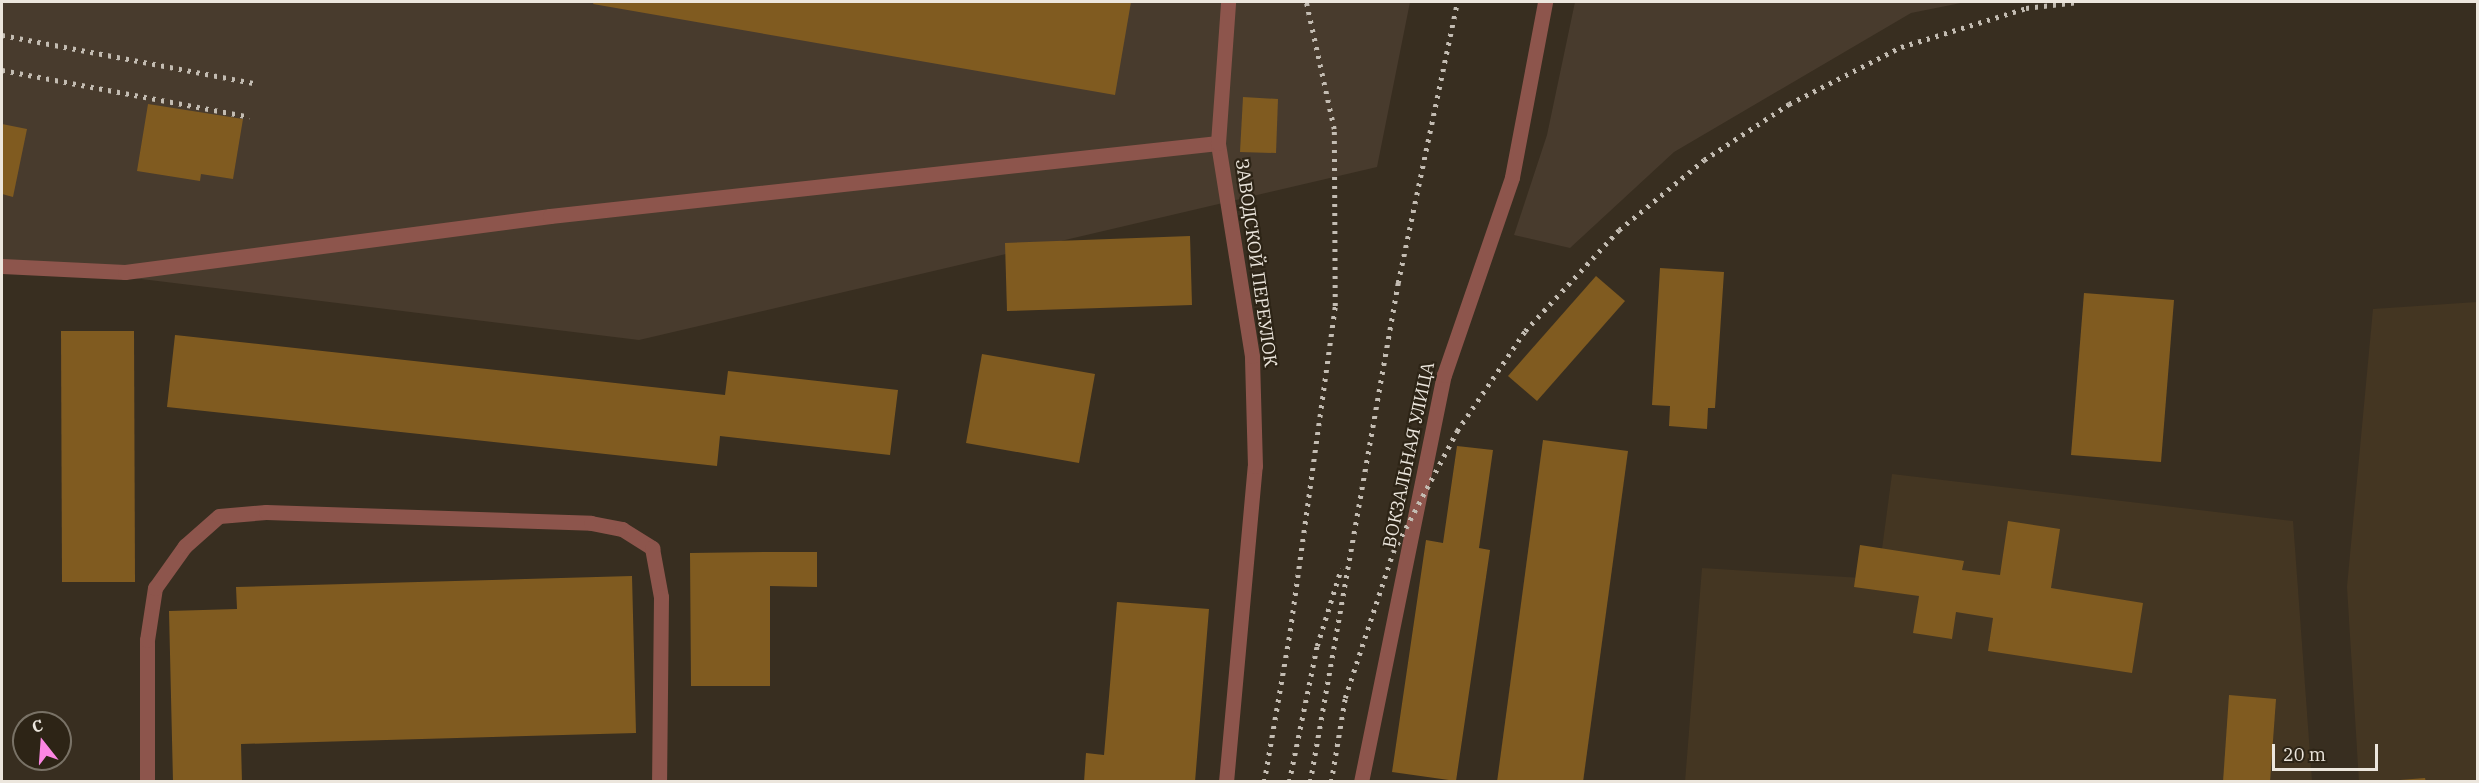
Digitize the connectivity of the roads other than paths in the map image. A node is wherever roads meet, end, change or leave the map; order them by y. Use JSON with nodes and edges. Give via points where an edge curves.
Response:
{"nodes":[{"id":1,"x":1228,"y":2,"type":"edge"},
{"id":2,"x":1545,"y":2,"type":"edge"},
{"id":3,"x":1218,"y":143,"type":"junction"},
{"id":4,"x":2,"y":266,"type":"edge"},
{"id":5,"x":147,"y":782,"type":"edge"},
{"id":6,"x":659,"y":782,"type":"edge"},
{"id":7,"x":1226,"y":782,"type":"edge"},
{"id":8,"x":1361,"y":782,"type":"edge"}],
"edges":[{"from":1,"to":3,"type":"street","name":"ЗАВОДСКОЙ ПЕРЕУЛОК"},
{"from":2,"to":8,"type":"street","name":"ВОКЗАЛЬНАЯ УЛИЦА","via":[[1512,177],[1444,375]]},
{"from":3,"to":4,"type":"street","via":[[550,216],[125,272]]},
{"from":3,"to":7,"type":"street","name":"ЗАВОДСКОЙ ПЕРЕУЛОК","via":[[1252,356],[1255,466]]},
{"from":5,"to":6,"type":"street","via":[[147,640],[155,588],[184,546],[219,516],[266,512],[591,522],[622,529],[652,548],[661,597]]}]}
